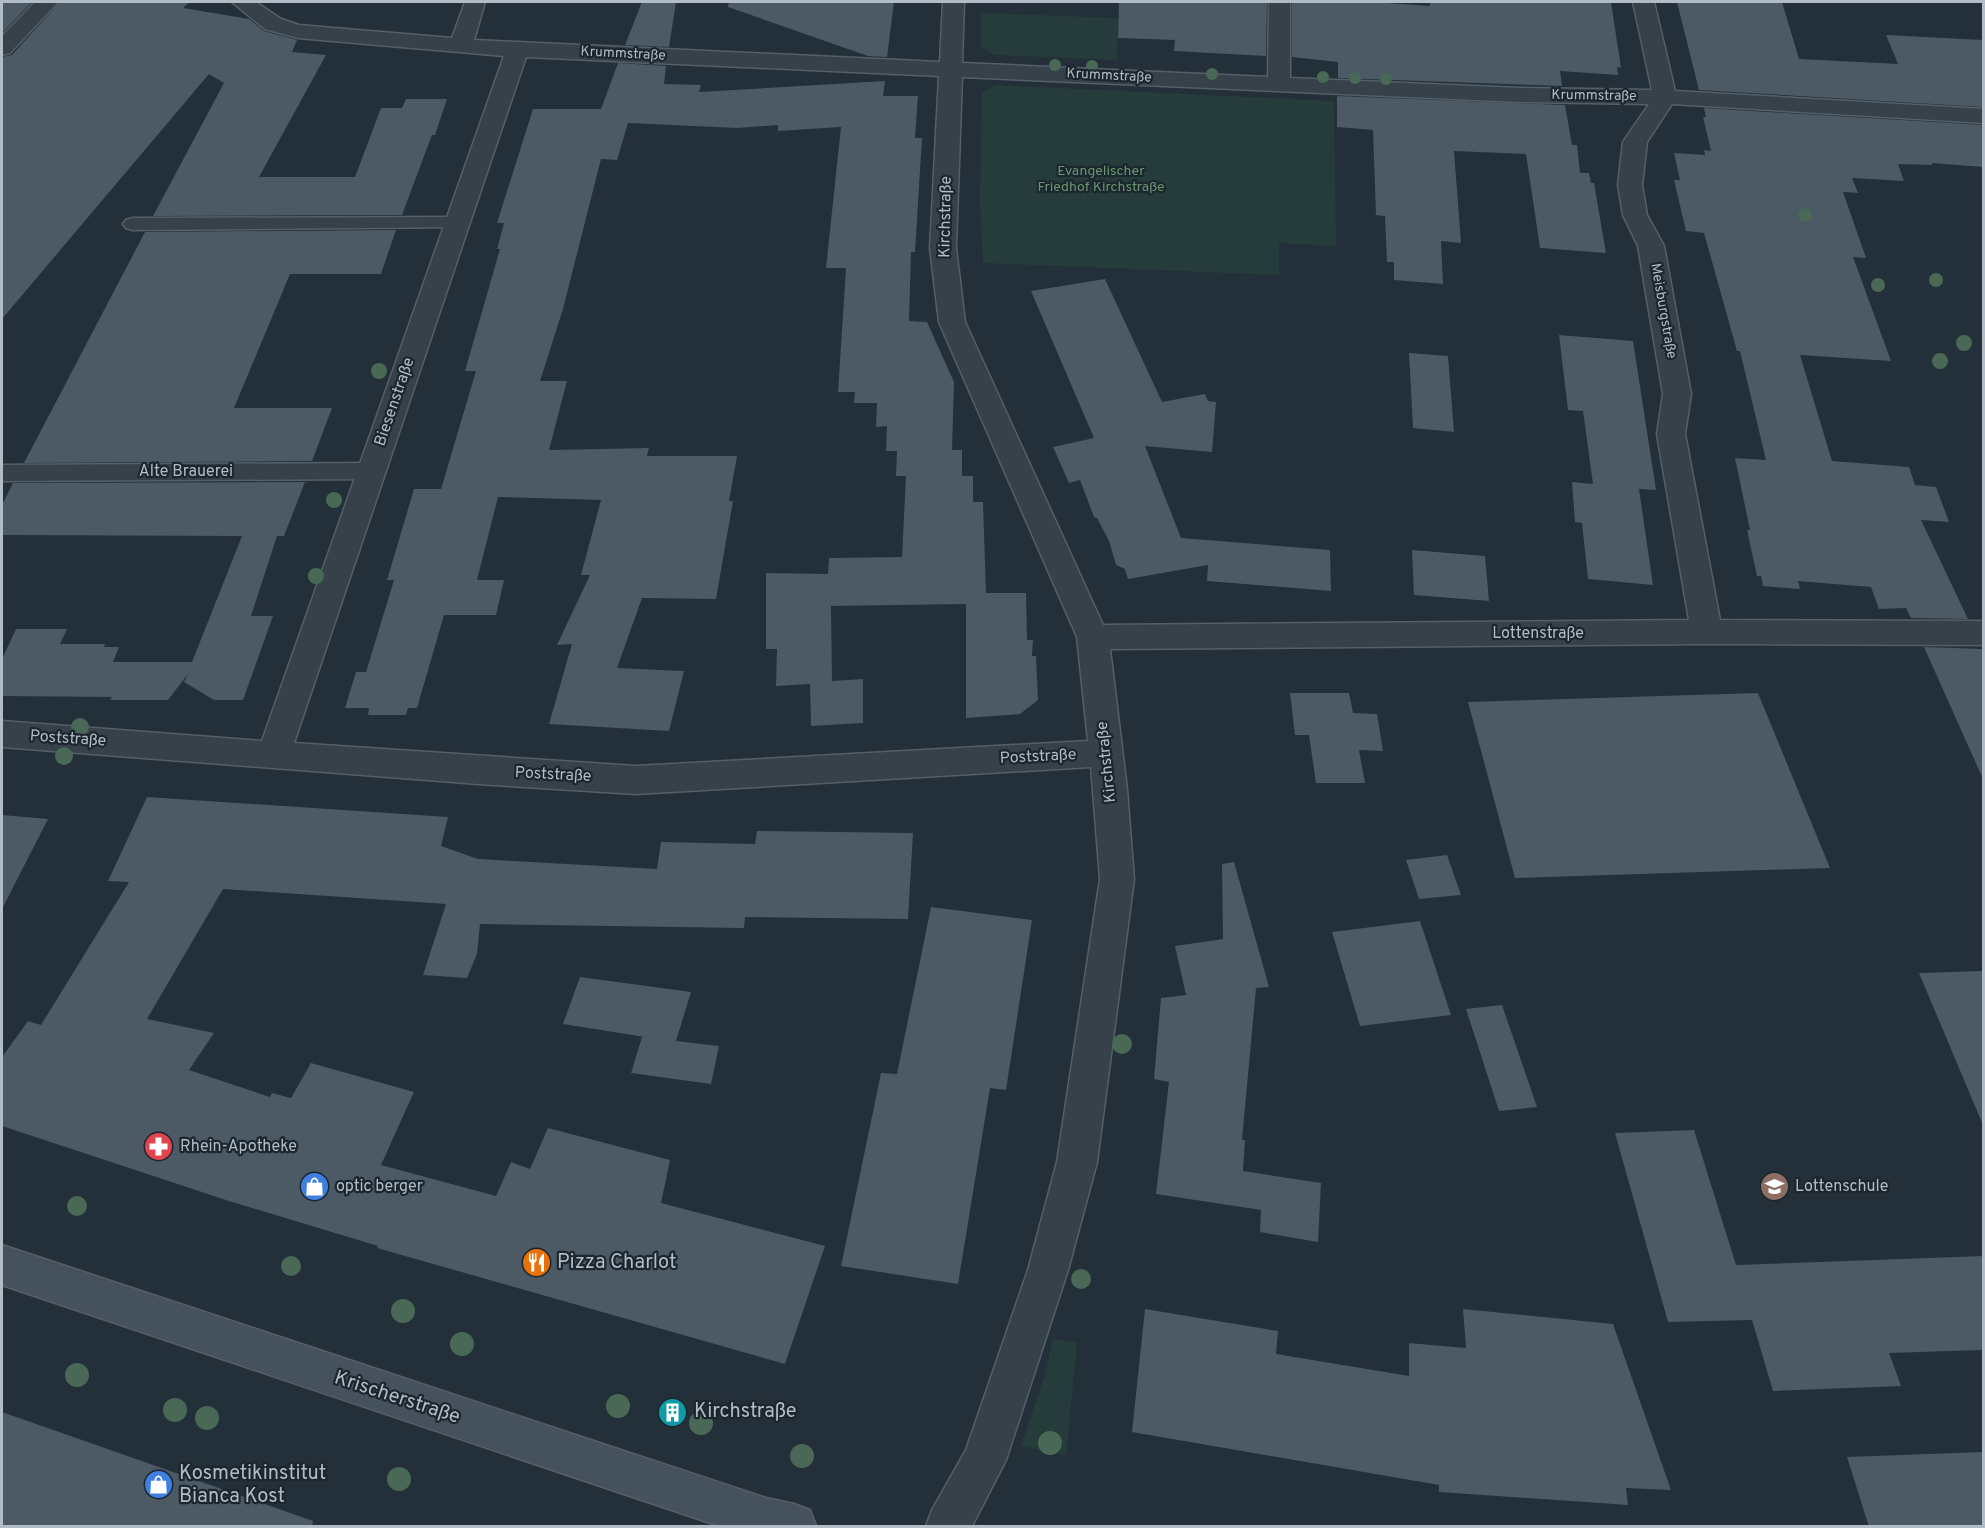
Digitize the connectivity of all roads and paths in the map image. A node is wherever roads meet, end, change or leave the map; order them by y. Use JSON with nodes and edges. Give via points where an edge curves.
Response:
{"nodes":[{"id":1,"x":47,"y":2,"type":"edge"},
{"id":2,"x":243,"y":2,"type":"edge"},
{"id":3,"x":475,"y":2,"type":"edge"},
{"id":4,"x":954,"y":2,"type":"edge"},
{"id":5,"x":1280,"y":2,"type":"edge"},
{"id":6,"x":1644,"y":2,"type":"edge"},
{"id":7,"x":461,"y":45,"type":"junction"},
{"id":8,"x":2,"y":48,"type":"edge"},
{"id":9,"x":517,"y":50,"type":"junction"},
{"id":10,"x":952,"y":69,"type":"junction"},
{"id":11,"x":1279,"y":84,"type":"junction"},
{"id":12,"x":1665,"y":98,"type":"junction"},
{"id":13,"x":1983,"y":116,"type":"edge"},
{"id":14,"x":457,"y":223,"type":"junction"},
{"id":15,"x":133,"y":224,"type":"dead end"},
{"id":16,"x":371,"y":471,"type":"junction"},
{"id":17,"x":2,"y":473,"type":"edge"},
{"id":18,"x":1707,"y":632,"type":"junction"},
{"id":19,"x":1983,"y":633,"type":"edge"},
{"id":20,"x":1093,"y":637,"type":"junction"},
{"id":21,"x":2,"y":734,"type":"edge"},
{"id":22,"x":1105,"y":753,"type":"junction"},
{"id":23,"x":274,"y":755,"type":"junction"},
{"id":24,"x":2,"y":1265,"type":"edge"},
{"id":25,"x":794,"y":1527,"type":"edge"},
{"id":26,"x":948,"y":1527,"type":"edge"}],
"edges":[{"from":1,"to":8,"type":"street"},
{"from":2,"to":7,"type":"street","name":"Krummstraße","via":[[273,24],[298,31]]},
{"from":3,"to":7,"type":"street"},
{"from":4,"to":10,"type":"street","name":"Kirchstraße"},
{"from":5,"to":11,"type":"street"},
{"from":6,"to":12,"type":"street"},
{"from":7,"to":9,"type":"street","name":"Krummstraße"},
{"from":9,"to":10,"type":"street","name":"Krummstraße"},
{"from":9,"to":14,"type":"street","name":"Biesenstraße"},
{"from":10,"to":11,"type":"street","name":"Krummstraße"},
{"from":10,"to":20,"type":"street","name":"Kirchstraße","via":[[943,248],[952,322]]},
{"from":11,"to":12,"type":"street","name":"Krummstraße"},
{"from":12,"to":13,"type":"street","name":"Krummstraße"},
{"from":12,"to":18,"type":"street","name":"Meisburgstraße","via":[[1635,142],[1630,185],[1635,215],[1651,246],[1677,394],[1671,434]]},
{"from":14,"to":15,"type":"lane"},
{"from":14,"to":16,"type":"street","name":"Biesenstraße"},
{"from":16,"to":17,"type":"lane","name":"Alte Brauerei"},
{"from":16,"to":23,"type":"street","name":"Biesenstraße"},
{"from":18,"to":19,"type":"street","name":"Lottenstraße"},
{"from":18,"to":20,"type":"street","name":"Lottenstraße"},
{"from":20,"to":22,"type":"street","name":"Kirchstraße"},
{"from":21,"to":23,"type":"street","name":"Poststraße"},
{"from":22,"to":23,"type":"street","name":"Poststraße","via":[[636,780]]},
{"from":22,"to":26,"type":"street","name":"Kirchstraße","via":[[1117,879],[1077,1162],[1048,1270],[984,1460]]},
{"from":24,"to":25,"type":"street","name":"Krischerstraße"}]}
